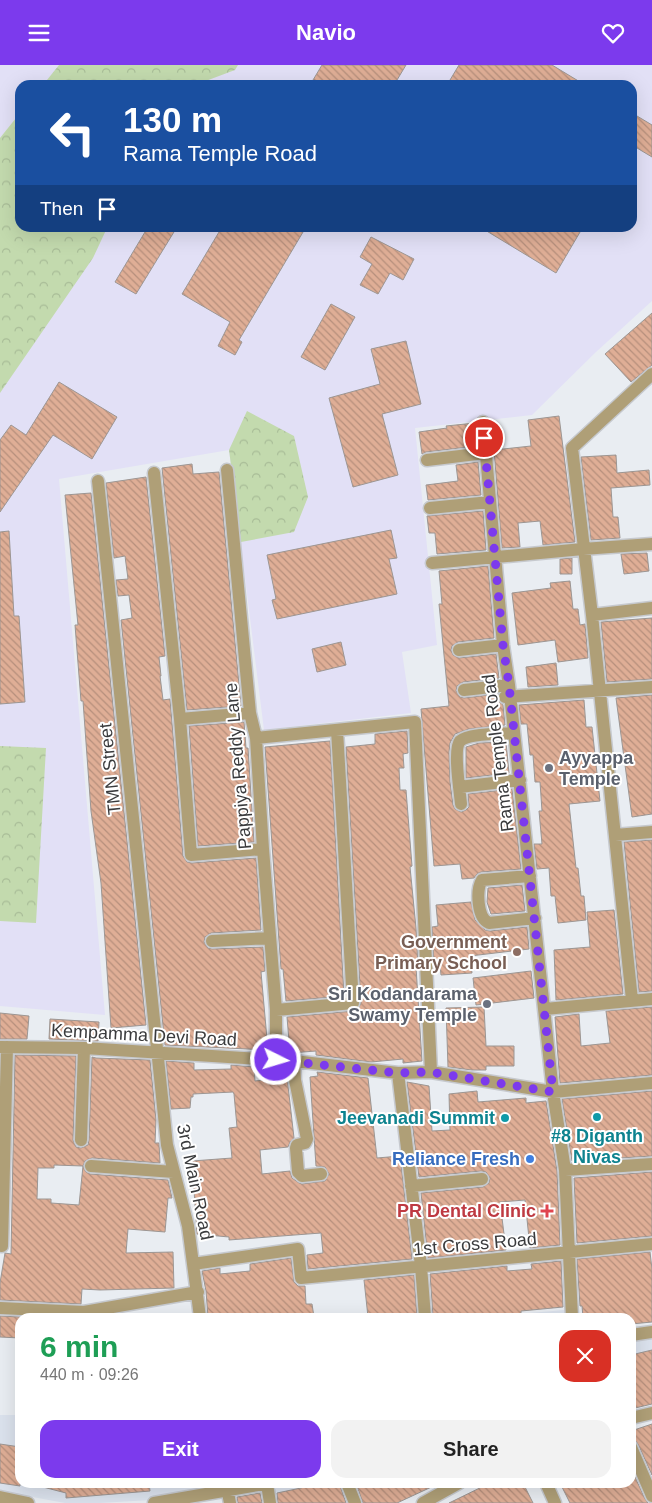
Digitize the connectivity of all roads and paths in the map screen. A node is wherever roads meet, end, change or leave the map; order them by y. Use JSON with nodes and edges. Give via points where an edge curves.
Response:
{"nodes":[{"id":1,"x":652,"y":374,"type":"edge"},
{"id":2,"x":647,"y":385,"type":"edge"},
{"id":3,"x":482,"y":422,"type":"dead end"},
{"id":4,"x":485,"y":453,"type":"junction"},
{"id":5,"x":426,"y":460,"type":"dead end"},
{"id":6,"x":227,"y":470,"type":"dead end"},
{"id":7,"x":154,"y":473,"type":"dead end"},
{"id":8,"x":98,"y":481,"type":"dead end"},
{"id":9,"x":490,"y":502,"type":"junction"},
{"id":10,"x":430,"y":508,"type":"dead end"},
{"id":11,"x":652,"y":545,"type":"edge"},
{"id":12,"x":583,"y":549,"type":"junction"},
{"id":13,"x":495,"y":556,"type":"junction"},
{"id":14,"x":432,"y":563,"type":"dead end"},
{"id":15,"x":652,"y":608,"type":"edge"},
{"id":16,"x":592,"y":615,"type":"junction"},
{"id":17,"x":459,"y":650,"type":"dead end"},
{"id":18,"x":506,"y":684,"type":"junction"},
{"id":19,"x":652,"y":687,"type":"edge"},
{"id":20,"x":464,"y":690,"type":"dead end"},
{"id":21,"x":600,"y":691,"type":"junction"},
{"id":22,"x":250,"y":713,"type":"junction"},
{"id":23,"x":180,"y":719,"type":"junction"},
{"id":24,"x":337,"y":729,"type":"junction"},
{"id":25,"x":256,"y":738,"type":"junction"},
{"id":26,"x":517,"y":780,"type":"junction"},
{"id":27,"x":459,"y":787,"type":"junction"},
{"id":28,"x":461,"y":804,"type":"dead end"},
{"id":29,"x":652,"y":832,"type":"edge"},
{"id":30,"x":615,"y":835,"type":"junction"},
{"id":31,"x":263,"y":849,"type":"junction"},
{"id":32,"x":530,"y":887,"type":"junction"},
{"id":33,"x":535,"y":918,"type":"junction"},
{"id":34,"x":270,"y":938,"type":"junction"},
{"id":35,"x":212,"y":941,"type":"dead end"},
{"id":36,"x":652,"y":999,"type":"edge"},
{"id":37,"x":632,"y":1000,"type":"junction"},
{"id":38,"x":545,"y":1009,"type":"junction"},
{"id":39,"x":276,"y":1010,"type":"junction"},
{"id":40,"x":4,"y":1047,"type":"edge"},
{"id":41,"x":84,"y":1048,"type":"junction"},
{"id":42,"x":157,"y":1053,"type":"junction"},
{"id":43,"x":276,"y":1060,"type":"junction"},
{"id":44,"x":294,"y":1061,"type":"junction"},
{"id":45,"x":430,"y":1072,"type":"junction"},
{"id":46,"x":398,"y":1073,"type":"junction"},
{"id":47,"x":652,"y":1083,"type":"edge"},
{"id":48,"x":553,"y":1092,"type":"junction"},
{"id":49,"x":81,"y":1140,"type":"dead end"},
{"id":50,"x":652,"y":1164,"type":"edge"},
{"id":51,"x":92,"y":1166,"type":"dead end"},
{"id":52,"x":564,"y":1170,"type":"junction"},
{"id":53,"x":174,"y":1172,"type":"junction"},
{"id":54,"x":321,"y":1174,"type":"dead end"},
{"id":55,"x":482,"y":1179,"type":"dead end"},
{"id":56,"x":411,"y":1186,"type":"junction"},
{"id":57,"x":652,"y":1244,"type":"edge"},
{"id":58,"x":2,"y":1246,"type":"dead end"},
{"id":59,"x":569,"y":1253,"type":"junction"},
{"id":60,"x":193,"y":1264,"type":"junction"},
{"id":61,"x":421,"y":1266,"type":"junction"},
{"id":62,"x":198,"y":1292,"type":"junction"},
{"id":63,"x":0,"y":1308,"type":"edge"},
{"id":64,"x":200,"y":1313,"type":"edge"},
{"id":65,"x":425,"y":1313,"type":"edge"},
{"id":66,"x":572,"y":1313,"type":"edge"},
{"id":67,"x":652,"y":1332,"type":"edge"},
{"id":68,"x":636,"y":1334,"type":"edge"},
{"id":69,"x":652,"y":1413,"type":"edge"},
{"id":70,"x":636,"y":1417,"type":"edge"},
{"id":71,"x":636,"y":1459,"type":"edge"},
{"id":72,"x":218,"y":1488,"type":"edge"},
{"id":73,"x":227,"y":1488,"type":"edge"},
{"id":74,"x":268,"y":1488,"type":"edge"},
{"id":75,"x":349,"y":1488,"type":"edge"},
{"id":76,"x":450,"y":1488,"type":"edge"},
{"id":77,"x":548,"y":1488,"type":"edge"},
{"id":78,"x":652,"y":1496,"type":"edge"},
{"id":79,"x":0,"y":1497,"type":"edge"},
{"id":80,"x":28,"y":1503,"type":"edge"},
{"id":81,"x":154,"y":1503,"type":"edge"},
{"id":82,"x":230,"y":1503,"type":"edge"},
{"id":83,"x":270,"y":1503,"type":"edge"},
{"id":84,"x":355,"y":1503,"type":"edge"},
{"id":85,"x":423,"y":1503,"type":"edge"},
{"id":86,"x":554,"y":1503,"type":"edge"}],
"edges":[{"from":1,"to":2,"type":"street"},
{"from":2,"to":12,"type":"street","via":[[572,448]]},
{"from":3,"to":4,"type":"street","name":"Rama Temple Road"},
{"from":4,"to":5,"type":"street"},
{"from":4,"to":9,"type":"street","name":"Rama Temple Road"},
{"from":6,"to":22,"type":"street","name":"Pappiya Reddy Lane"},
{"from":7,"to":23,"type":"street"},
{"from":8,"to":42,"type":"street","name":"TMN Street"},
{"from":9,"to":10,"type":"street"},
{"from":9,"to":13,"type":"street","name":"Rama Temple Road"},
{"from":11,"to":12,"type":"street"},
{"from":12,"to":13,"type":"street"},
{"from":12,"to":16,"type":"street"},
{"from":13,"to":14,"type":"street"},
{"from":13,"to":18,"type":"street","name":"Rama Temple Road"},
{"from":15,"to":16,"type":"street"},
{"from":16,"to":21,"type":"street"},
{"from":17,"to":18,"type":"street"},
{"from":18,"to":20,"type":"street"},
{"from":18,"to":21,"type":"street"},
{"from":18,"to":26,"type":"street","name":"Rama Temple Road"},
{"from":18,"to":27,"type":"street","via":[[473,736],[460,741],[457,754]]},
{"from":19,"to":21,"type":"street"},
{"from":21,"to":30,"type":"street"},
{"from":22,"to":23,"type":"street"},
{"from":22,"to":25,"type":"street","name":"Pappiya Reddy Lane"},
{"from":23,"to":31,"type":"street","via":[[191,855]]},
{"from":24,"to":25,"type":"street"},
{"from":24,"to":39,"type":"street","via":[[353,1003]]},
{"from":24,"to":45,"type":"street","via":[[415,722]]},
{"from":25,"to":31,"type":"street","name":"Pappiya Reddy Lane"},
{"from":26,"to":27,"type":"street"},
{"from":26,"to":32,"type":"street","name":"Rama Temple Road"},
{"from":27,"to":28,"type":"street"},
{"from":29,"to":30,"type":"street"},
{"from":30,"to":37,"type":"street"},
{"from":31,"to":34,"type":"street","name":"Pappiya Reddy Lane"},
{"from":32,"to":33,"type":"street","name":"Rama Temple Road"},
{"from":32,"to":33,"type":"street","via":[[482,881],[479,889],[481,916],[488,923]]},
{"from":33,"to":38,"type":"street","name":"Rama Temple Road"},
{"from":34,"to":35,"type":"street"},
{"from":34,"to":39,"type":"street","name":"Pappiya Reddy Lane"},
{"from":36,"to":37,"type":"street"},
{"from":37,"to":38,"type":"street"},
{"from":38,"to":48,"type":"street","name":"Rama Temple Road"},
{"from":39,"to":43,"type":"street","name":"Pappiya Reddy Lane"},
{"from":40,"to":41,"type":"street","name":"Kempamma Devi Road"},
{"from":40,"to":58,"type":"street"},
{"from":41,"to":42,"type":"street","name":"Kempamma Devi Road"},
{"from":41,"to":49,"type":"street"},
{"from":42,"to":43,"type":"street","name":"Kempamma Devi Road"},
{"from":42,"to":53,"type":"street","name":"3rd Main Road","via":[[167,1145]]},
{"from":43,"to":44,"type":"street","name":"Kempamma Devi Road"},
{"from":44,"to":46,"type":"street","name":"Kempamma Devi Road"},
{"from":44,"to":54,"type":"street","via":[[307,1139],[296,1148],[298,1172],[302,1176]]},
{"from":45,"to":46,"type":"street","name":"Kempamma Devi Road"},
{"from":45,"to":48,"type":"street","name":"Kempamma Devi Road"},
{"from":46,"to":56,"type":"street"},
{"from":47,"to":48,"type":"street","name":"Kempamma Devi Road"},
{"from":48,"to":52,"type":"street","name":"Rama Temple Road"},
{"from":50,"to":52,"type":"street"},
{"from":51,"to":53,"type":"street"},
{"from":52,"to":59,"type":"street","name":"Rama Temple Road"},
{"from":53,"to":60,"type":"street","name":"3rd Main Road","via":[[188,1226]]},
{"from":55,"to":56,"type":"street"},
{"from":56,"to":61,"type":"street"},
{"from":57,"to":59,"type":"street","name":"1st Cross Road"},
{"from":59,"to":61,"type":"street","name":"1st Cross Road"},
{"from":59,"to":66,"type":"street","name":"Rama Temple Road"},
{"from":60,"to":61,"type":"street","name":"1st Cross Road","via":[[298,1249],[302,1278]]},
{"from":60,"to":62,"type":"street","name":"3rd Main Road"},
{"from":61,"to":65,"type":"street"},
{"from":62,"to":63,"type":"street","via":[[84,1312]]},
{"from":62,"to":64,"type":"street","name":"3rd Main Road"},
{"from":67,"to":68,"type":"street"},
{"from":69,"to":70,"type":"street"},
{"from":71,"to":78,"type":"street"},
{"from":72,"to":81,"type":"street"},
{"from":73,"to":82,"type":"street"},
{"from":74,"to":83,"type":"street"},
{"from":75,"to":84,"type":"street"},
{"from":76,"to":85,"type":"street"},
{"from":77,"to":86,"type":"street"},
{"from":79,"to":80,"type":"street"}]}
